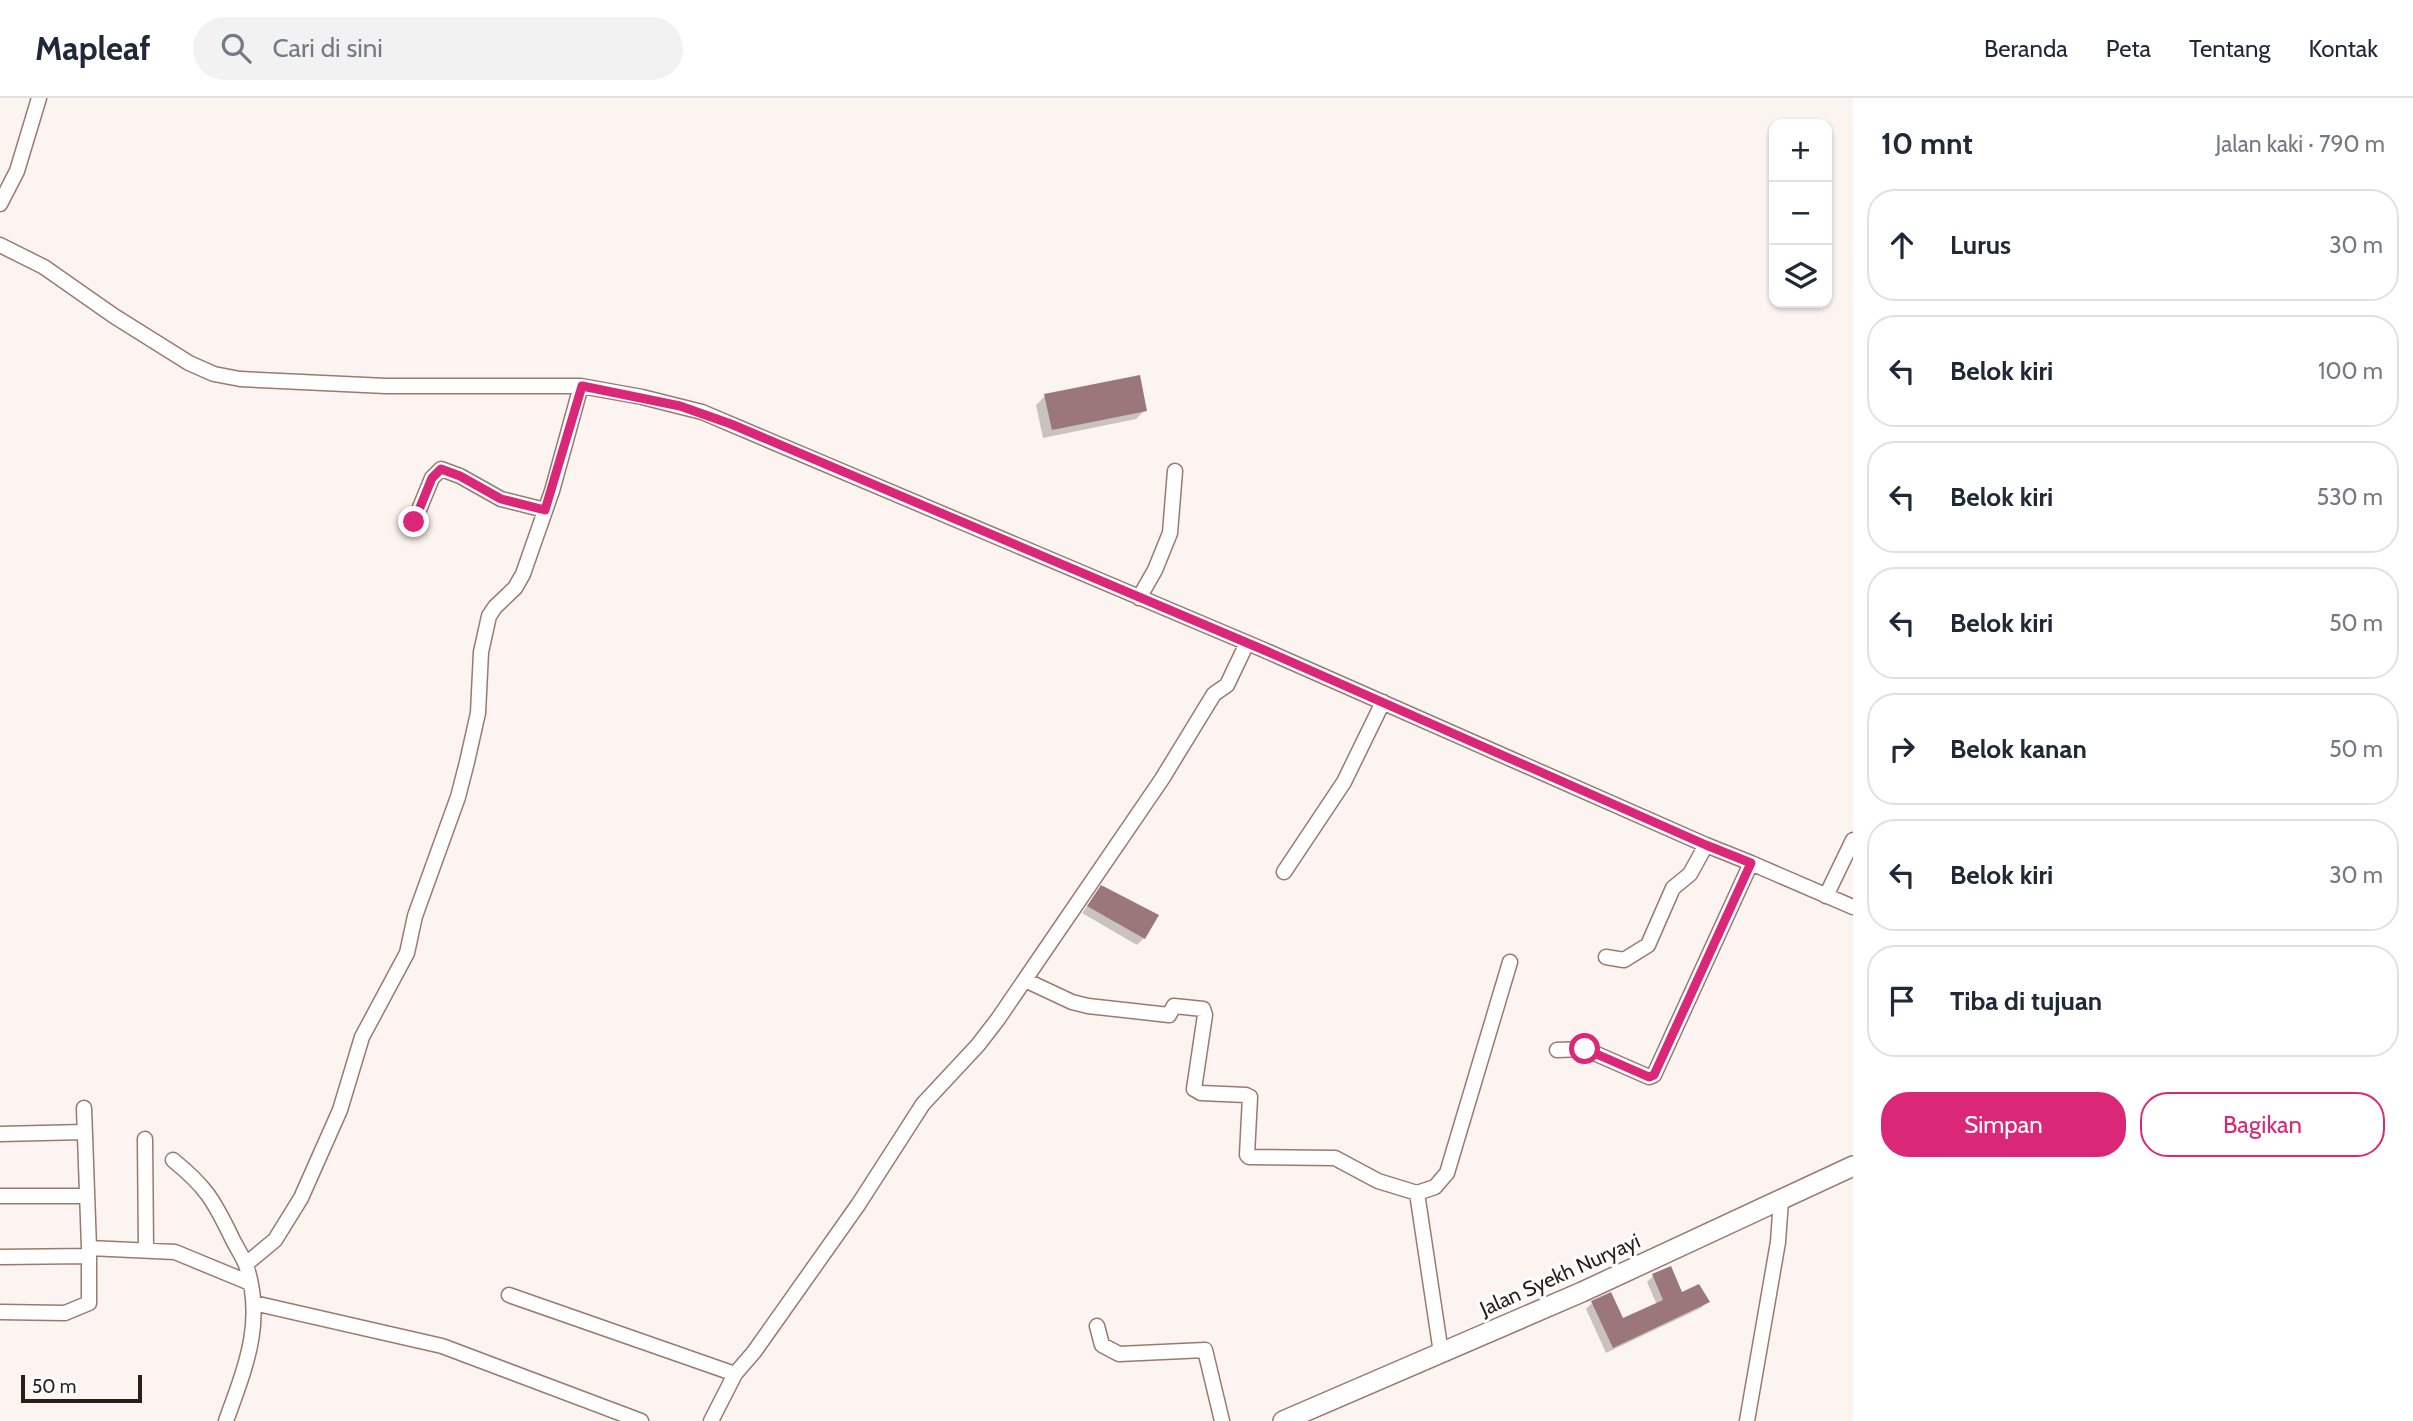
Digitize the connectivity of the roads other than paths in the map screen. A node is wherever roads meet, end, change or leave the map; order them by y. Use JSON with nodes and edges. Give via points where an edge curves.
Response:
{"nodes":[{"id":1,"x":38,"y":98,"type":"edge"},
{"id":2,"x":0,"y":204,"type":"edge"},
{"id":3,"x":0,"y":245,"type":"edge"},
{"id":4,"x":582,"y":386,"type":"junction"},
{"id":5,"x":1175,"y":471,"type":"dead end"},
{"id":6,"x":545,"y":510,"type":"junction"},
{"id":7,"x":414,"y":522,"type":"dead end"},
{"id":8,"x":1139,"y":598,"type":"junction"},
{"id":9,"x":1247,"y":643,"type":"junction"},
{"id":10,"x":1383,"y":702,"type":"junction"},
{"id":11,"x":1853,"y":839,"type":"edge"},
{"id":12,"x":1706,"y":845,"type":"junction"},
{"id":13,"x":1751,"y":863,"type":"junction"},
{"id":14,"x":1284,"y":872,"type":"dead end"},
{"id":15,"x":1826,"y":896,"type":"junction"},
{"id":16,"x":1853,"y":907,"type":"edge"},
{"id":17,"x":1606,"y":957,"type":"dead end"},
{"id":18,"x":1510,"y":962,"type":"dead end"},
{"id":19,"x":1025,"y":980,"type":"junction"},
{"id":20,"x":1557,"y":1050,"type":"dead end"},
{"id":21,"x":84,"y":1108,"type":"dead end"},
{"id":22,"x":84,"y":1132,"type":"junction"},
{"id":23,"x":0,"y":1134,"type":"edge"},
{"id":24,"x":145,"y":1139,"type":"dead end"},
{"id":25,"x":173,"y":1160,"type":"dead end"},
{"id":26,"x":1853,"y":1166,"type":"edge"},
{"id":27,"x":1416,"y":1193,"type":"junction"},
{"id":28,"x":87,"y":1195,"type":"junction"},
{"id":29,"x":0,"y":1196,"type":"edge"},
{"id":30,"x":1781,"y":1200,"type":"junction"},
{"id":31,"x":146,"y":1251,"type":"junction"},
{"id":32,"x":89,"y":1252,"type":"junction"},
{"id":33,"x":0,"y":1257,"type":"edge"},
{"id":34,"x":246,"y":1264,"type":"junction"},
{"id":35,"x":250,"y":1283,"type":"junction"},
{"id":36,"x":509,"y":1295,"type":"dead end"},
{"id":37,"x":254,"y":1303,"type":"junction"},
{"id":38,"x":0,"y":1312,"type":"edge"},
{"id":39,"x":1097,"y":1326,"type":"dead end"},
{"id":40,"x":1441,"y":1353,"type":"junction"},
{"id":41,"x":735,"y":1374,"type":"junction"},
{"id":42,"x":226,"y":1421,"type":"edge"},
{"id":43,"x":641,"y":1421,"type":"edge"},
{"id":44,"x":711,"y":1421,"type":"edge"},
{"id":45,"x":1222,"y":1421,"type":"edge"},
{"id":46,"x":1283,"y":1421,"type":"edge"},
{"id":47,"x":1747,"y":1421,"type":"edge"}],
"edges":[{"from":1,"to":2,"type":"street","via":[[17,172]]},
{"from":3,"to":4,"type":"street","via":[[44,267],[188,363],[214,374],[386,386]]},
{"from":4,"to":6,"type":"street"},
{"from":4,"to":8,"type":"street","via":[[702,412]]},
{"from":5,"to":8,"type":"street","via":[[1170,533]]},
{"from":6,"to":7,"type":"street","via":[[501,499],[441,469],[432,478]]},
{"from":6,"to":34,"type":"street","via":[[520,581],[489,616],[481,652],[478,713],[467,762],[407,953],[362,1037],[340,1110],[301,1198],[275,1240]]},
{"from":8,"to":9,"type":"street"},
{"from":9,"to":10,"type":"street"},
{"from":9,"to":19,"type":"street","via":[[1227,685],[1214,694]]},
{"from":10,"to":12,"type":"street"},
{"from":10,"to":14,"type":"street","via":[[1344,782]]},
{"from":11,"to":15,"type":"street"},
{"from":12,"to":13,"type":"street"},
{"from":12,"to":17,"type":"street","via":[[1690,874],[1673,888],[1648,945],[1624,960]]},
{"from":13,"to":15,"type":"street"},
{"from":13,"to":20,"type":"street","via":[[1654,1075],[1649,1077],[1585,1049]]},
{"from":15,"to":16,"type":"street"},
{"from":18,"to":27,"type":"street","via":[[1447,1173],[1435,1186]]},
{"from":19,"to":27,"type":"street","via":[[1088,1006],[1169,1015],[1174,1006],[1203,1009],[1194,1089],[1250,1097],[1249,1157],[1335,1158],[1378,1181]]},
{"from":19,"to":41,"type":"street","via":[[978,1045],[923,1104],[858,1205]]},
{"from":21,"to":22,"type":"street"},
{"from":22,"to":23,"type":"street"},
{"from":22,"to":28,"type":"street"},
{"from":24,"to":31,"type":"street"},
{"from":25,"to":34,"type":"street","via":[[199,1181],[217,1205]]},
{"from":26,"to":30,"type":"main road","name":"Jalan Syekh Nuryayi"},
{"from":27,"to":40,"type":"street"},
{"from":28,"to":29,"type":"street"},
{"from":28,"to":32,"type":"street"},
{"from":30,"to":40,"type":"main road","name":"Jalan Syekh Nuryayi"},
{"from":30,"to":47,"type":"street"},
{"from":31,"to":32,"type":"street"},
{"from":31,"to":35,"type":"street","via":[[176,1252]]},
{"from":32,"to":33,"type":"street"},
{"from":32,"to":38,"type":"street","via":[[89,1303],[65,1312]]},
{"from":34,"to":35,"type":"street"},
{"from":35,"to":37,"type":"street"},
{"from":36,"to":41,"type":"street"},
{"from":37,"to":42,"type":"street","via":[[248,1358]]},
{"from":37,"to":43,"type":"street","via":[[442,1346]]},
{"from":39,"to":45,"type":"street","via":[[1102,1345],[1119,1354],[1205,1350]]},
{"from":40,"to":46,"type":"main road","name":"Jalan Syekh Nuryayi"},
{"from":41,"to":44,"type":"street"}]}
